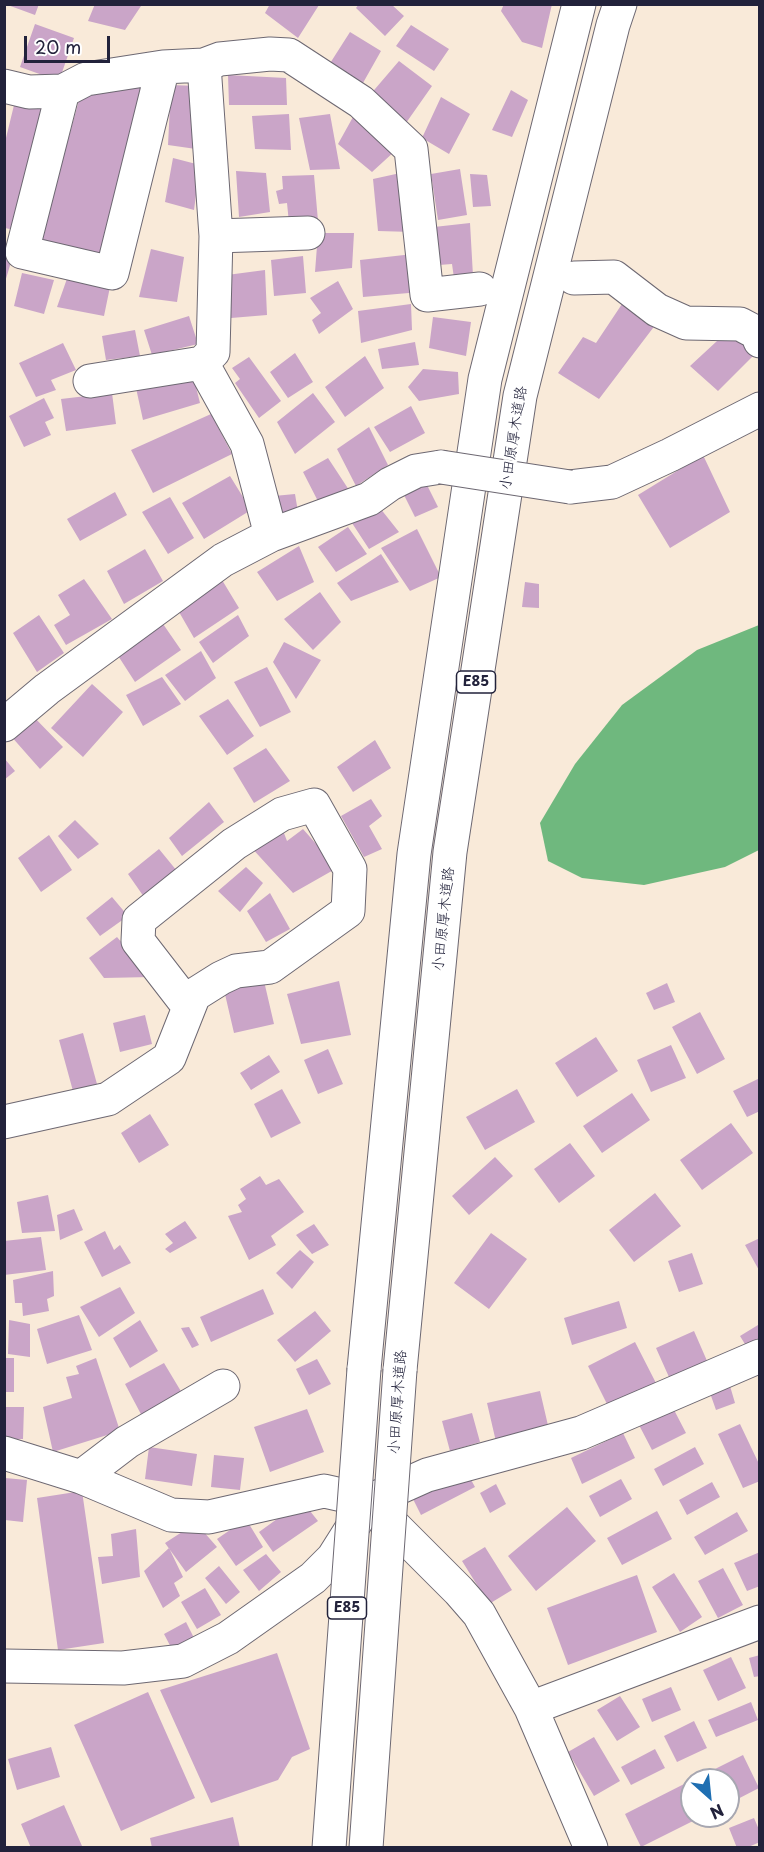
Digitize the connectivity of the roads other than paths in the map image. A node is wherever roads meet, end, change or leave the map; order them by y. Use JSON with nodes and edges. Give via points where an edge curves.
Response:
{"nodes":[{"id":1,"x":579,"y":4,"type":"edge"},
{"id":2,"x":620,"y":4,"type":"edge"},
{"id":3,"x":204,"y":65,"type":"junction"},
{"id":4,"x":163,"y":67,"type":"junction"},
{"id":5,"x":4,"y":86,"type":"edge"},
{"id":6,"x":63,"y":91,"type":"junction"},
{"id":7,"x":308,"y":233,"type":"dead end"},
{"id":8,"x":216,"y":236,"type":"junction"},
{"id":9,"x":574,"y":278,"type":"dead end"},
{"id":10,"x":480,"y":289,"type":"dead end"},
{"id":11,"x":759,"y":341,"type":"edge"},
{"id":12,"x":202,"y":363,"type":"junction"},
{"id":13,"x":90,"y":381,"type":"dead end"},
{"id":14,"x":759,"y":409,"type":"edge"},
{"id":15,"x":271,"y":535,"type":"junction"},
{"id":16,"x":4,"y":725,"type":"edge"},
{"id":17,"x":189,"y":1007,"type":"junction"},
{"id":18,"x":4,"y":1122,"type":"edge"},
{"id":19,"x":759,"y":1356,"type":"edge"},
{"id":20,"x":223,"y":1386,"type":"dead end"},
{"id":21,"x":4,"y":1453,"type":"edge"},
{"id":22,"x":81,"y":1477,"type":"junction"},
{"id":23,"x":369,"y":1502,"type":"junction"},
{"id":24,"x":759,"y":1622,"type":"edge"},
{"id":25,"x":4,"y":1666,"type":"edge"},
{"id":26,"x":531,"y":1708,"type":"junction"},
{"id":27,"x":329,"y":1848,"type":"edge"},
{"id":28,"x":366,"y":1848,"type":"edge"},
{"id":29,"x":591,"y":1848,"type":"edge"}],
"edges":[{"from":1,"to":27,"type":"main road","number":"E85","bridge":true,"via":[[485,379],[414,854],[364,1369]]},
{"from":2,"to":28,"type":"main road","name":"小田原厚木道路","number":"E85","bridge":true,"via":[[520,396],[450,852],[400,1370]]},
{"from":3,"to":4,"type":"main road"},
{"from":3,"to":8,"type":"main road"},
{"from":3,"to":10,"type":"main road","via":[[220,59],[289,55],[361,102],[411,149],[427,295]]},
{"from":4,"to":6,"type":"main road","via":[[86,79]]},
{"from":4,"to":6,"type":"main road","via":[[112,273],[22,252]]},
{"from":5,"to":6,"type":"main road","via":[[29,92]]},
{"from":7,"to":8,"type":"main road"},
{"from":8,"to":12,"type":"main road","via":[[213,352]]},
{"from":9,"to":11,"type":"main road","via":[[614,277],[657,310],[686,323],[740,324],[757,333]]},
{"from":12,"to":13,"type":"main road"},
{"from":12,"to":15,"type":"main road","via":[[247,444]]},
{"from":14,"to":15,"type":"main road","bridge":true,"via":[[612,482],[570,487],[441,467],[416,471],[369,499]]},
{"from":15,"to":16,"type":"main road","via":[[223,560]]},
{"from":17,"to":17,"type":"main road","via":[[194,995],[221,978],[236,971],[270,967],[348,911],[350,869],[314,805],[282,814],[234,844],[139,920],[138,941]]},
{"from":17,"to":18,"type":"main road","via":[[169,1058],[108,1099]]},
{"from":19,"to":23,"type":"main road","via":[[581,1433],[427,1474]]},
{"from":20,"to":22,"type":"main road","via":[[127,1442]]},
{"from":21,"to":22,"type":"main road"},
{"from":22,"to":23,"type":"main road","via":[[171,1515],[209,1517],[324,1491]]},
{"from":23,"to":25,"type":"main road","via":[[333,1558],[313,1578],[228,1638],[183,1660],[123,1668]]},
{"from":23,"to":26,"type":"main road","via":[[479,1614]]},
{"from":24,"to":26,"type":"main road"},
{"from":26,"to":29,"type":"main road"}]}
